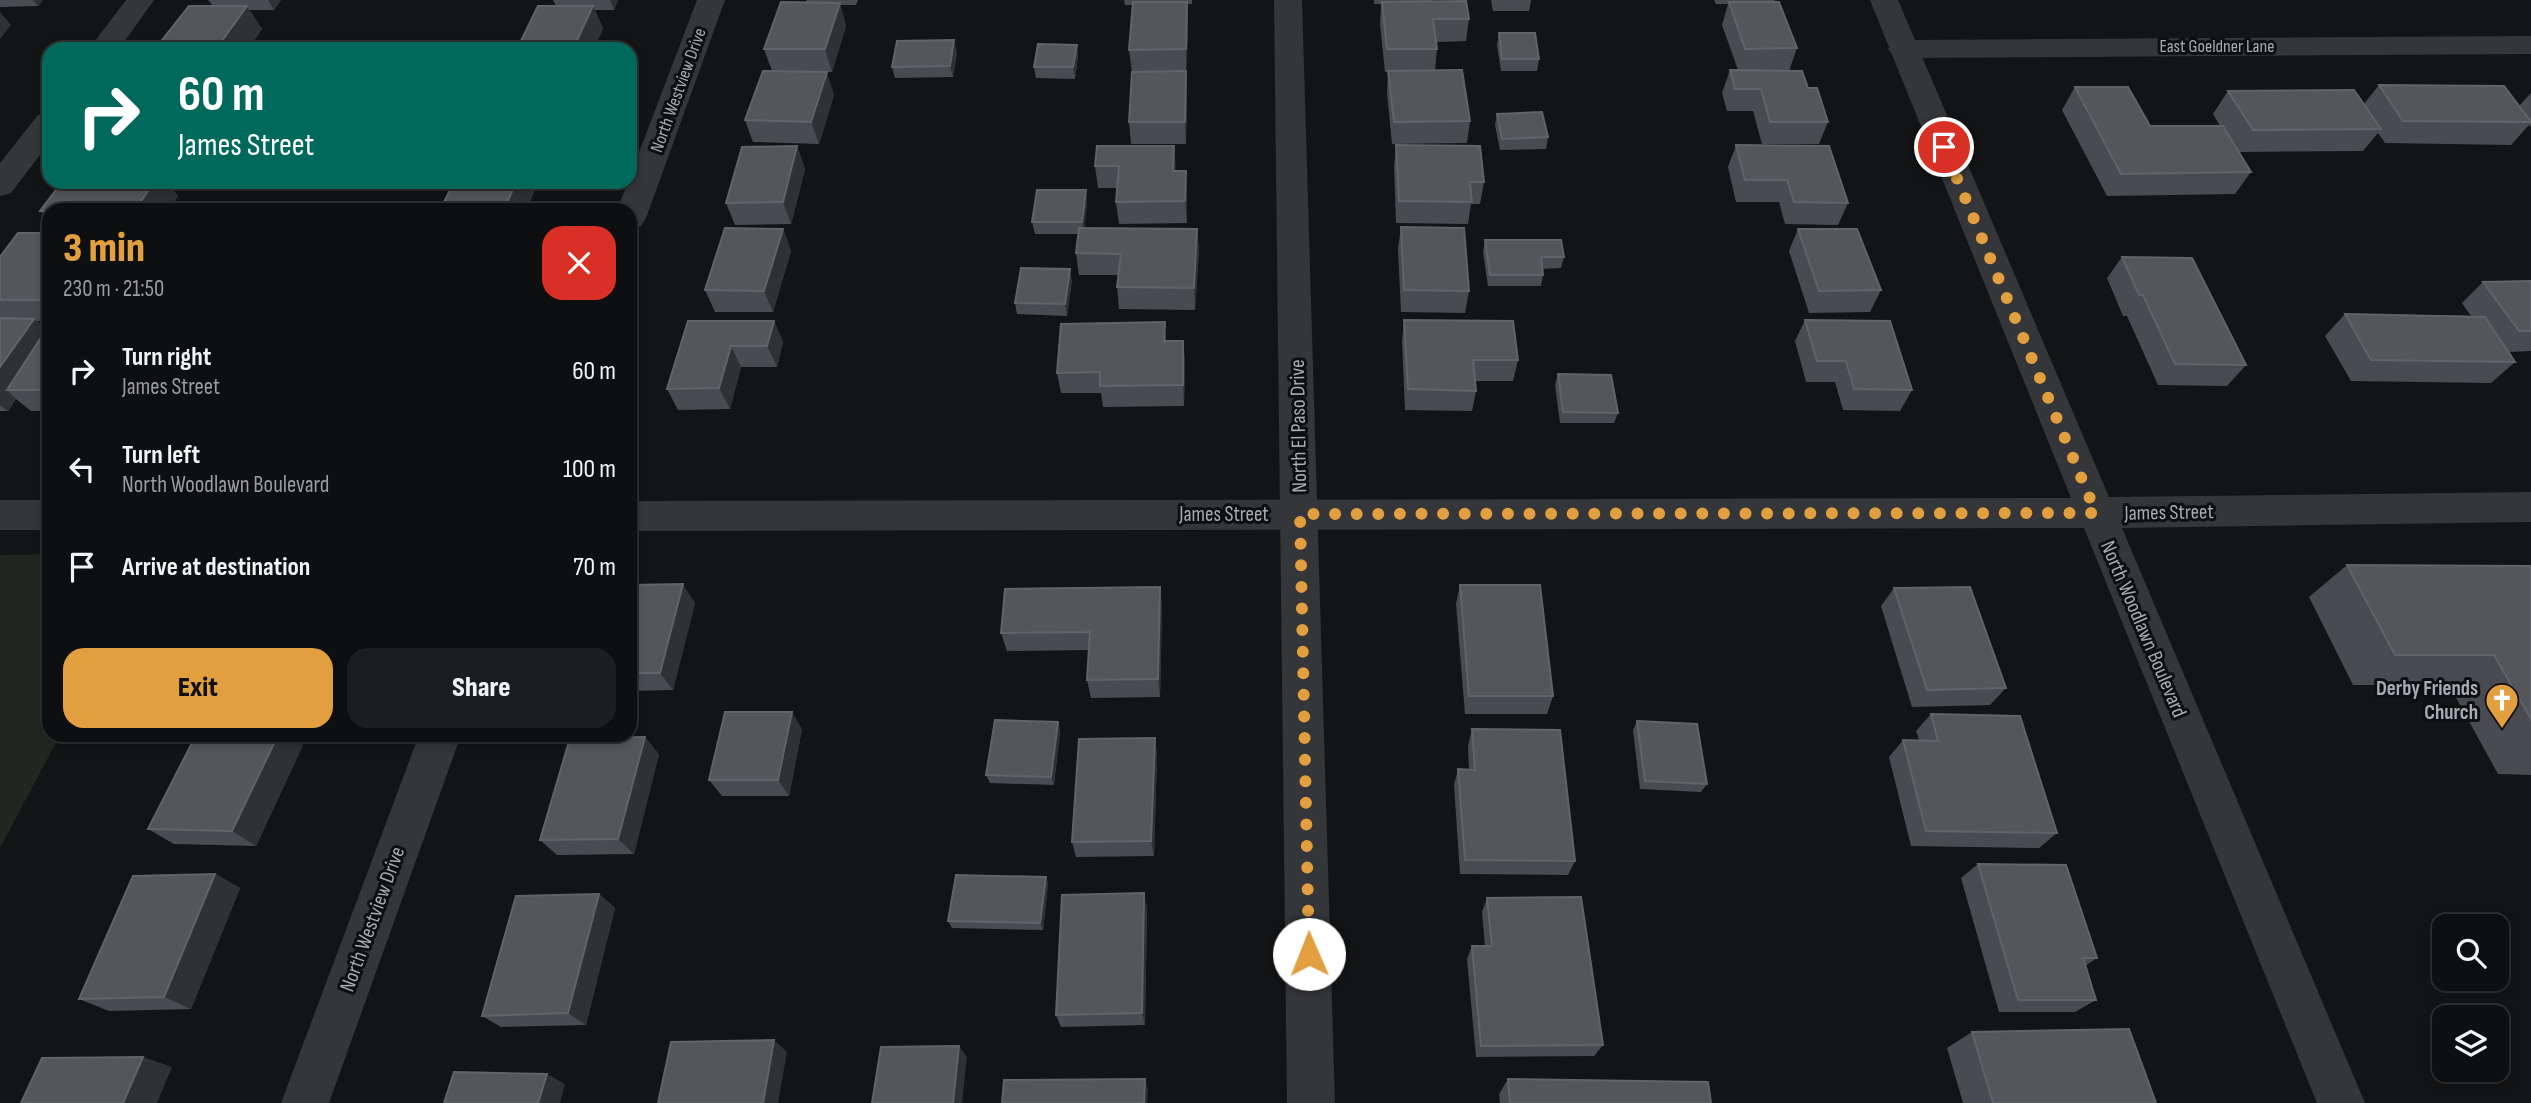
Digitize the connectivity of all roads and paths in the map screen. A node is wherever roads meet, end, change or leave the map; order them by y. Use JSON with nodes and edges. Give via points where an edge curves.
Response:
{"nodes":[{"id":1,"x":140,"y":0,"type":"edge"},
{"id":2,"x":711,"y":0,"type":"edge"},
{"id":3,"x":1288,"y":0,"type":"edge"},
{"id":4,"x":1884,"y":0,"type":"edge"},
{"id":5,"x":109,"y":42,"type":"edge"},
{"id":6,"x":2531,"y":45,"type":"edge"},
{"id":7,"x":1903,"y":49,"type":"junction"},
{"id":8,"x":42,"y":131,"type":"edge"},
{"id":9,"x":0,"y":185,"type":"edge"},
{"id":10,"x":636,"y":203,"type":"edge"},
{"id":11,"x":2531,"y":507,"type":"edge"},
{"id":12,"x":2096,"y":513,"type":"junction"},
{"id":13,"x":0,"y":514,"type":"edge"},
{"id":14,"x":1300,"y":514,"type":"junction"},
{"id":15,"x":42,"y":515,"type":"edge"},
{"id":16,"x":637,"y":516,"type":"edge"},
{"id":17,"x":437,"y":742,"type":"edge"},
{"id":18,"x":305,"y":1103,"type":"edge"},
{"id":19,"x":1311,"y":1103,"type":"edge"},
{"id":20,"x":2341,"y":1103,"type":"edge"}],
"edges":[{"from":1,"to":5,"type":"street"},
{"from":2,"to":10,"type":"street","name":"North Westview Drive"},
{"from":3,"to":14,"type":"street","name":"North El Paso Drive"},
{"from":4,"to":7,"type":"street","name":"North Woodlawn Boulevard"},
{"from":6,"to":7,"type":"street","name":"East Goeldner Lane"},
{"from":7,"to":12,"type":"street","name":"North Woodlawn Boulevard"},
{"from":8,"to":9,"type":"street"},
{"from":11,"to":12,"type":"street","name":"James Street"},
{"from":12,"to":14,"type":"street","name":"James Street"},
{"from":12,"to":20,"type":"street","name":"North Woodlawn Boulevard"},
{"from":13,"to":15,"type":"street"},
{"from":14,"to":16,"type":"street","name":"James Street"},
{"from":14,"to":19,"type":"street","name":"North El Paso Drive"},
{"from":17,"to":18,"type":"street","name":"North Westview Drive"}]}
